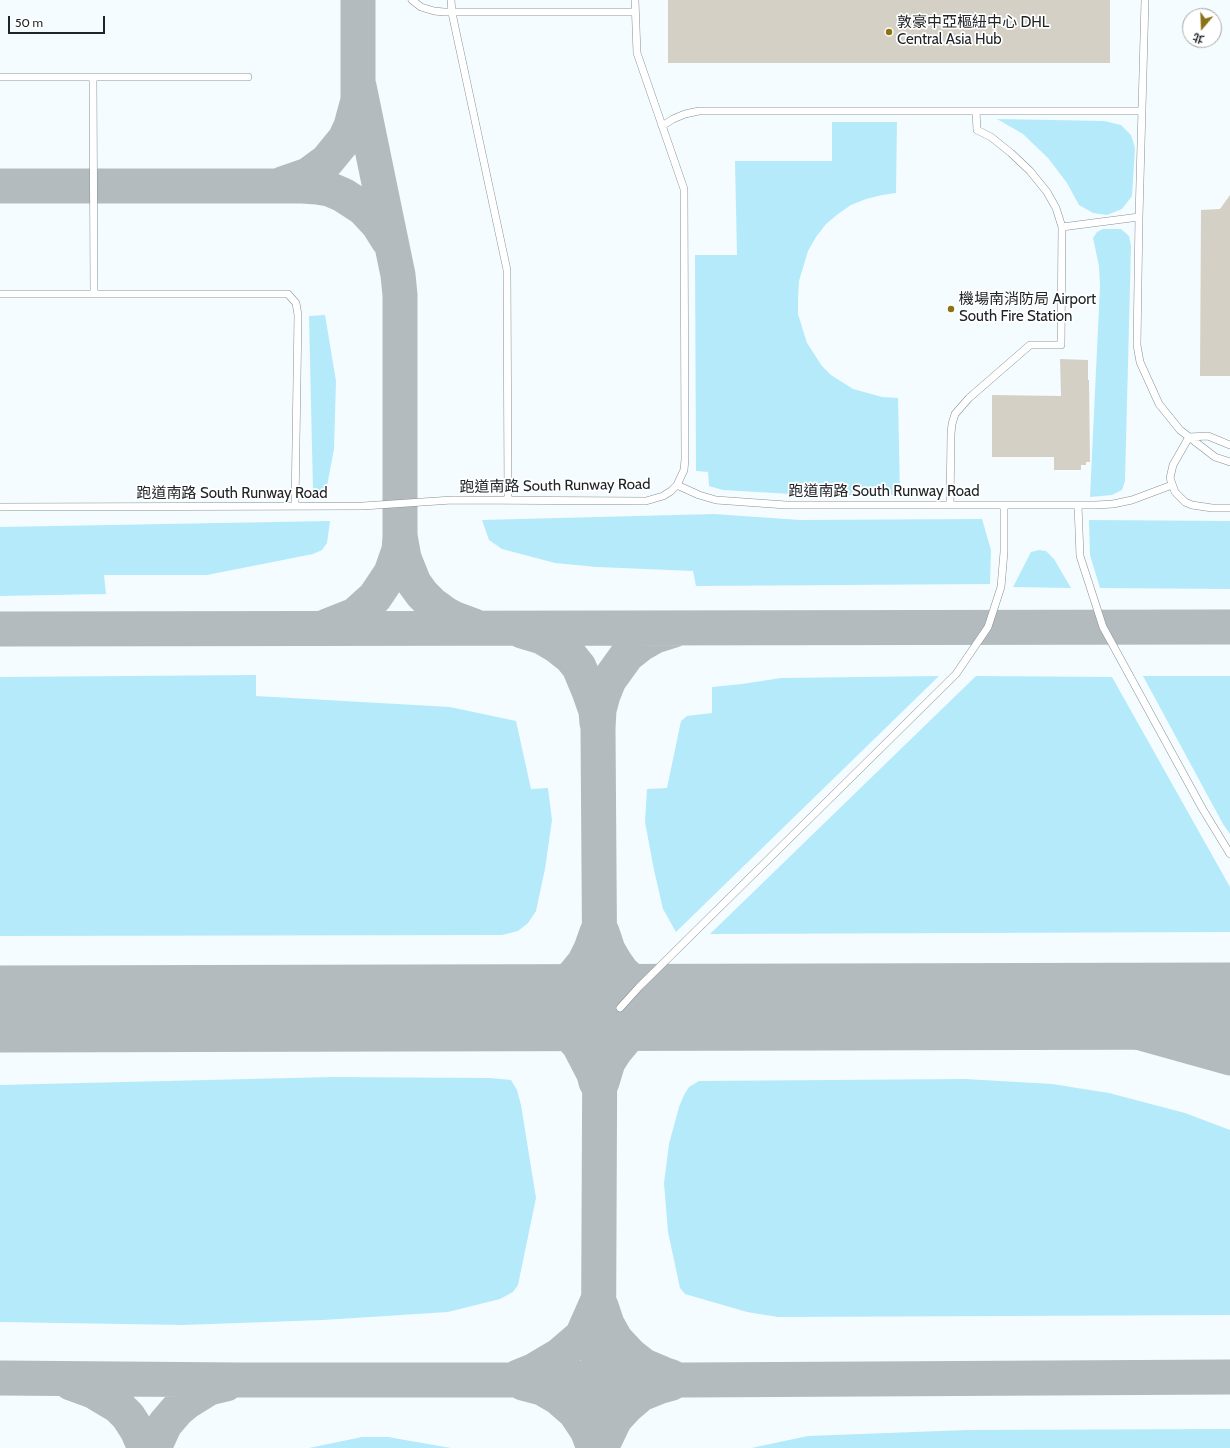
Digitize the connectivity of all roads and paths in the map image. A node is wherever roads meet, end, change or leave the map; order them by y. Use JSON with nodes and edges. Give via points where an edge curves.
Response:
{"nodes":[{"id":1,"x":412,"y":0,"type":"edge"},
{"id":2,"x":451,"y":0,"type":"edge"},
{"id":3,"x":635,"y":0,"type":"edge"},
{"id":4,"x":1145,"y":0,"type":"edge"},
{"id":5,"x":635,"y":12,"type":"junction"},
{"id":6,"x":452,"y":13,"type":"junction"},
{"id":7,"x":0,"y":77,"type":"edge"},
{"id":8,"x":93,"y":77,"type":"junction"},
{"id":9,"x":248,"y":77,"type":"dead end"},
{"id":10,"x":976,"y":111,"type":"junction"},
{"id":11,"x":1141,"y":111,"type":"junction"},
{"id":12,"x":662,"y":126,"type":"junction"},
{"id":13,"x":1139,"y":217,"type":"junction"},
{"id":14,"x":1062,"y":227,"type":"junction"},
{"id":15,"x":0,"y":294,"type":"edge"},
{"id":16,"x":94,"y":294,"type":"junction"},
{"id":17,"x":1189,"y":437,"type":"junction"},
{"id":18,"x":1230,"y":445,"type":"edge"},
{"id":19,"x":1230,"y":462,"type":"edge"},
{"id":20,"x":677,"y":485,"type":"junction"},
{"id":21,"x":1172,"y":485,"type":"junction"},
{"id":22,"x":508,"y":500,"type":"junction"},
{"id":23,"x":950,"y":505,"type":"junction"},
{"id":24,"x":1004,"y":505,"type":"junction"},
{"id":25,"x":1078,"y":505,"type":"junction"},
{"id":26,"x":295,"y":506,"type":"junction"},
{"id":27,"x":0,"y":507,"type":"edge"},
{"id":28,"x":1230,"y":508,"type":"edge"},
{"id":29,"x":1230,"y":854,"type":"edge"},
{"id":30,"x":620,"y":1008,"type":"dead end"}],
"edges":[{"from":1,"to":6,"type":"lane","via":[[421,7]]},
{"from":2,"to":6,"type":"lane"},
{"from":3,"to":5,"type":"lane"},
{"from":4,"to":11,"type":"lane"},
{"from":5,"to":6,"type":"lane"},
{"from":5,"to":12,"type":"lane","via":[[637,53]]},
{"from":6,"to":22,"type":"lane","via":[[507,270]]},
{"from":7,"to":8,"type":"lane"},
{"from":8,"to":9,"type":"lane"},
{"from":8,"to":16,"type":"lane"},
{"from":10,"to":11,"type":"lane"},
{"from":10,"to":12,"type":"lane","via":[[699,111],[685,114]]},
{"from":10,"to":14,"type":"lane","via":[[977,130],[1006,149],[1030,171],[1047,192]]},
{"from":11,"to":13,"type":"lane"},
{"from":12,"to":20,"type":"lane","via":[[684,189],[685,459],[684,470]]},
{"from":13,"to":14,"type":"lane"},
{"from":13,"to":17,"type":"lane","via":[[1137,345],[1140,362],[1159,404]]},
{"from":14,"to":23,"type":"lane","via":[[1061,345],[1030,345],[968,398],[955,414],[950,434]]},
{"from":15,"to":16,"type":"lane"},
{"from":16,"to":26,"type":"lane","via":[[288,294],[296,303],[298,315]]},
{"from":17,"to":18,"type":"lane","via":[[1208,436]]},
{"from":17,"to":19,"type":"lane","via":[[1215,457]]},
{"from":17,"to":21,"type":"lane","via":[[1173,466],[1170,478]]},
{"from":20,"to":22,"type":"lane","name":"跑道南路 South Runway Road","via":[[663,496],[646,501]]},
{"from":20,"to":23,"type":"lane","name":"跑道南路 South Runway Road","via":[[716,500],[811,506]]},
{"from":21,"to":25,"type":"lane","name":"跑道南路 South Runway Road","via":[[1132,500]]},
{"from":21,"to":28,"type":"lane","via":[[1180,498],[1192,505]]},
{"from":22,"to":26,"type":"lane","name":"跑道南路 South Runway Road"},
{"from":23,"to":24,"type":"lane","name":"跑道南路 South Runway Road"},
{"from":24,"to":25,"type":"lane","name":"跑道南路 South Runway Road"},
{"from":24,"to":30,"type":"lane","via":[[1001,587],[988,627],[956,674]]},
{"from":25,"to":29,"type":"lane","via":[[1080,556],[1103,627],[1198,801]]},
{"from":26,"to":27,"type":"lane","name":"跑道南路 South Runway Road"}]}
